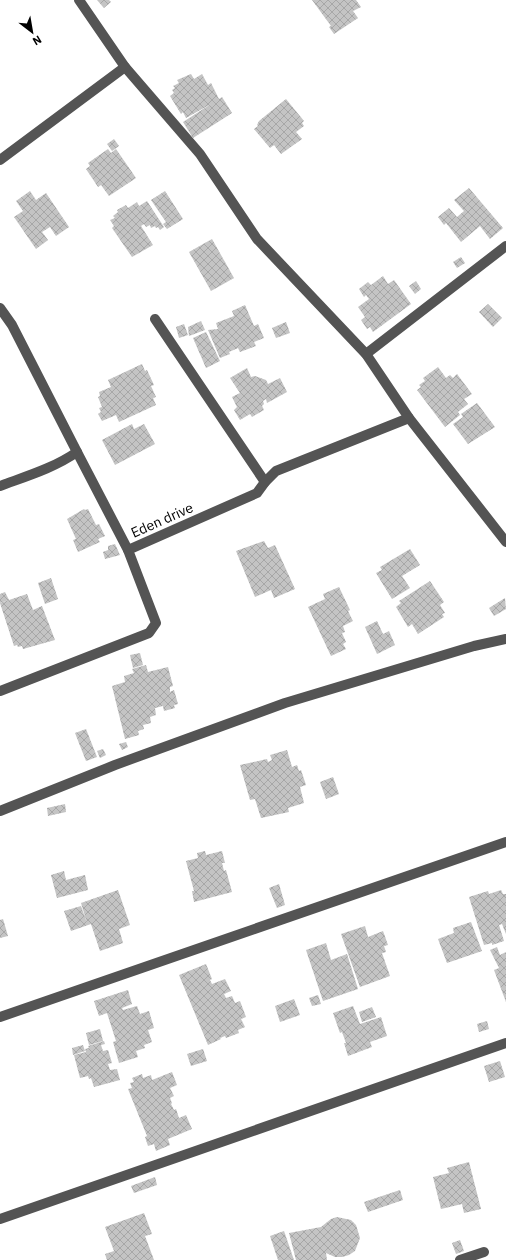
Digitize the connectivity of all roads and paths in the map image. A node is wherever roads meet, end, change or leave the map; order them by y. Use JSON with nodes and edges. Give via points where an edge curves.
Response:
{"nodes":[{"id":1,"x":79,"y":0,"type":"edge"},
{"id":2,"x":125,"y":67,"type":"junction"},
{"id":3,"x":0,"y":160,"type":"edge"},
{"id":4,"x":506,"y":246,"type":"edge"},
{"id":5,"x":0,"y":308,"type":"edge"},
{"id":6,"x":155,"y":319,"type":"dead end"},
{"id":7,"x":366,"y":354,"type":"junction"},
{"id":8,"x":409,"y":418,"type":"junction"},
{"id":9,"x":77,"y":452,"type":"junction"},
{"id":10,"x":265,"y":482,"type":"junction"},
{"id":11,"x":0,"y":486,"type":"edge"},
{"id":12,"x":506,"y":542,"type":"edge"},
{"id":13,"x":128,"y":550,"type":"junction"},
{"id":14,"x":506,"y":639,"type":"edge"},
{"id":15,"x":0,"y":691,"type":"edge"},
{"id":16,"x":0,"y":811,"type":"edge"},
{"id":17,"x":506,"y":842,"type":"edge"},
{"id":18,"x":0,"y":1017,"type":"edge"},
{"id":19,"x":506,"y":1043,"type":"edge"},
{"id":20,"x":0,"y":1219,"type":"edge"},
{"id":21,"x":484,"y":1252,"type":"dead end"},
{"id":22,"x":460,"y":1260,"type":"edge"}],
"edges":[{"from":1,"to":2,"type":"street"},
{"from":2,"to":3,"type":"street"},
{"from":2,"to":7,"type":"street","via":[[200,154],[257,239]]},
{"from":4,"to":7,"type":"street"},
{"from":5,"to":9,"type":"street","via":[[12,324]]},
{"from":6,"to":10,"type":"street"},
{"from":7,"to":8,"type":"street"},
{"from":8,"to":10,"type":"street","name":"Eden drive","via":[[276,472]]},
{"from":8,"to":12,"type":"street"},
{"from":9,"to":11,"type":"street","via":[[43,470]]},
{"from":9,"to":13,"type":"street"},
{"from":10,"to":13,"type":"street","name":"Eden drive","via":[[257,493]]},
{"from":13,"to":15,"type":"street","name":"Eden drive","via":[[156,623],[149,633]]},
{"from":14,"to":16,"type":"street","via":[[285,703],[115,765]]},
{"from":17,"to":18,"type":"street"},
{"from":19,"to":20,"type":"street"},
{"from":21,"to":22,"type":"street"}]}
